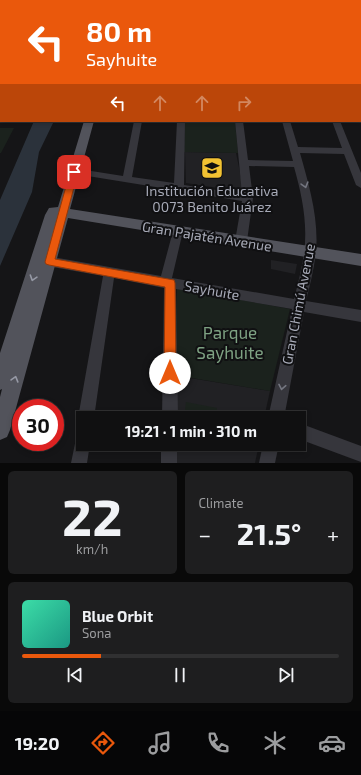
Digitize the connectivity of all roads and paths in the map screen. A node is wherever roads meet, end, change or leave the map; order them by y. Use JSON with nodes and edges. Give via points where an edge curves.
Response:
{"nodes":[{"id":1,"x":129,"y":0,"type":"edge"},
{"id":2,"x":138,"y":0,"type":"edge"},
{"id":3,"x":82,"y":122,"type":"edge"},
{"id":4,"x":89,"y":122,"type":"edge"},
{"id":5,"x":138,"y":122,"type":"edge"},
{"id":6,"x":181,"y":122,"type":"edge"},
{"id":7,"x":239,"y":122,"type":"edge"},
{"id":8,"x":286,"y":122,"type":"edge"},
{"id":9,"x":336,"y":122,"type":"edge"},
{"id":10,"x":343,"y":122,"type":"edge"},
{"id":11,"x":343,"y":136,"type":"junction"},
{"id":12,"x":294,"y":150,"type":"junction"},
{"id":13,"x":348,"y":153,"type":"junction"},
{"id":14,"x":361,"y":156,"type":"edge"},
{"id":15,"x":244,"y":163,"type":"junction"},
{"id":16,"x":299,"y":164,"type":"junction"},
{"id":17,"x":70,"y":171,"type":"junction"},
{"id":18,"x":127,"y":180,"type":"junction"},
{"id":19,"x":361,"y":185,"type":"edge"},
{"id":20,"x":179,"y":187,"type":"junction"},
{"id":21,"x":248,"y":198,"type":"junction"},
{"id":22,"x":58,"y":212,"type":"junction"},
{"id":23,"x":178,"y":231,"type":"junction"},
{"id":24,"x":241,"y":241,"type":"junction"},
{"id":25,"x":310,"y":252,"type":"junction"},
{"id":26,"x":361,"y":260,"type":"edge"},
{"id":27,"x":44,"y":261,"type":"junction"},
{"id":28,"x":109,"y":273,"type":"junction"},
{"id":29,"x":168,"y":283,"type":"junction"},
{"id":30,"x":299,"y":305,"type":"junction"},
{"id":31,"x":361,"y":316,"type":"edge"},
{"id":32,"x":0,"y":381,"type":"edge"},
{"id":33,"x":87,"y":411,"type":"edge"},
{"id":34,"x":170,"y":411,"type":"edge"},
{"id":35,"x":277,"y":411,"type":"edge"},
{"id":36,"x":0,"y":430,"type":"edge"},
{"id":37,"x":306,"y":434,"type":"edge"},
{"id":38,"x":82,"y":451,"type":"edge"},
{"id":39,"x":170,"y":451,"type":"edge"},
{"id":40,"x":270,"y":451,"type":"edge"},
{"id":41,"x":361,"y":454,"type":"edge"},
{"id":42,"x":80,"y":463,"type":"edge"},
{"id":43,"x":169,"y":463,"type":"edge"},
{"id":44,"x":267,"y":463,"type":"edge"}],
"edges":[{"from":1,"to":2,"type":"main road","bridge":true},
{"from":3,"to":17,"type":"main road"},
{"from":4,"to":17,"type":"main road"},
{"from":5,"to":18,"type":"street"},
{"from":6,"to":20,"type":"street"},
{"from":7,"to":15,"type":"street"},
{"from":8,"to":12,"type":"street","name":"Gran Chimú Avenue"},
{"from":9,"to":11,"type":"street"},
{"from":10,"to":11,"type":"street"},
{"from":11,"to":13,"type":"street"},
{"from":12,"to":13,"type":"street"},
{"from":12,"to":16,"type":"street","name":"Gran Chimú Avenue"},
{"from":13,"to":14,"type":"street"},
{"from":13,"to":19,"type":"street"},
{"from":15,"to":16,"type":"street"},
{"from":15,"to":21,"type":"street"},
{"from":16,"to":25,"type":"street","name":"Gran Chimú Avenue","one_way":true,"via":[[310,209]]},
{"from":17,"to":18,"type":"street"},
{"from":17,"to":22,"type":"main road"},
{"from":18,"to":20,"type":"street"},
{"from":20,"to":21,"type":"street"},
{"from":21,"to":24,"type":"street"},
{"from":22,"to":23,"type":"main road","name":"Gran Pajatén Avenue"},
{"from":22,"to":27,"type":"main road"},
{"from":23,"to":24,"type":"main road","name":"Gran Pajatén Avenue"},
{"from":23,"to":29,"type":"street"},
{"from":24,"to":25,"type":"main road","name":"Gran Pajatén Avenue"},
{"from":25,"to":26,"type":"main road","name":"Gran Pajatén Avenue"},
{"from":25,"to":30,"type":"street","name":"Gran Chimú Avenue"},
{"from":27,"to":28,"type":"street","name":"Sayhuite"},
{"from":27,"to":32,"type":"main road","one_way":true},
{"from":36,"to":27,"type":"main road","one_way":true},
{"from":28,"to":29,"type":"street","name":"Sayhuite"},
{"from":28,"to":33,"type":"street"},
{"from":29,"to":30,"type":"street","name":"Sayhuite"},
{"from":29,"to":34,"type":"street"},
{"from":30,"to":31,"type":"street","name":"Sayhuite"},
{"from":30,"to":35,"type":"street","name":"Gran Chimú Avenue","one_way":true},
{"from":37,"to":41,"type":"street"},
{"from":38,"to":42,"type":"street"},
{"from":39,"to":43,"type":"street"},
{"from":40,"to":44,"type":"street"}]}
